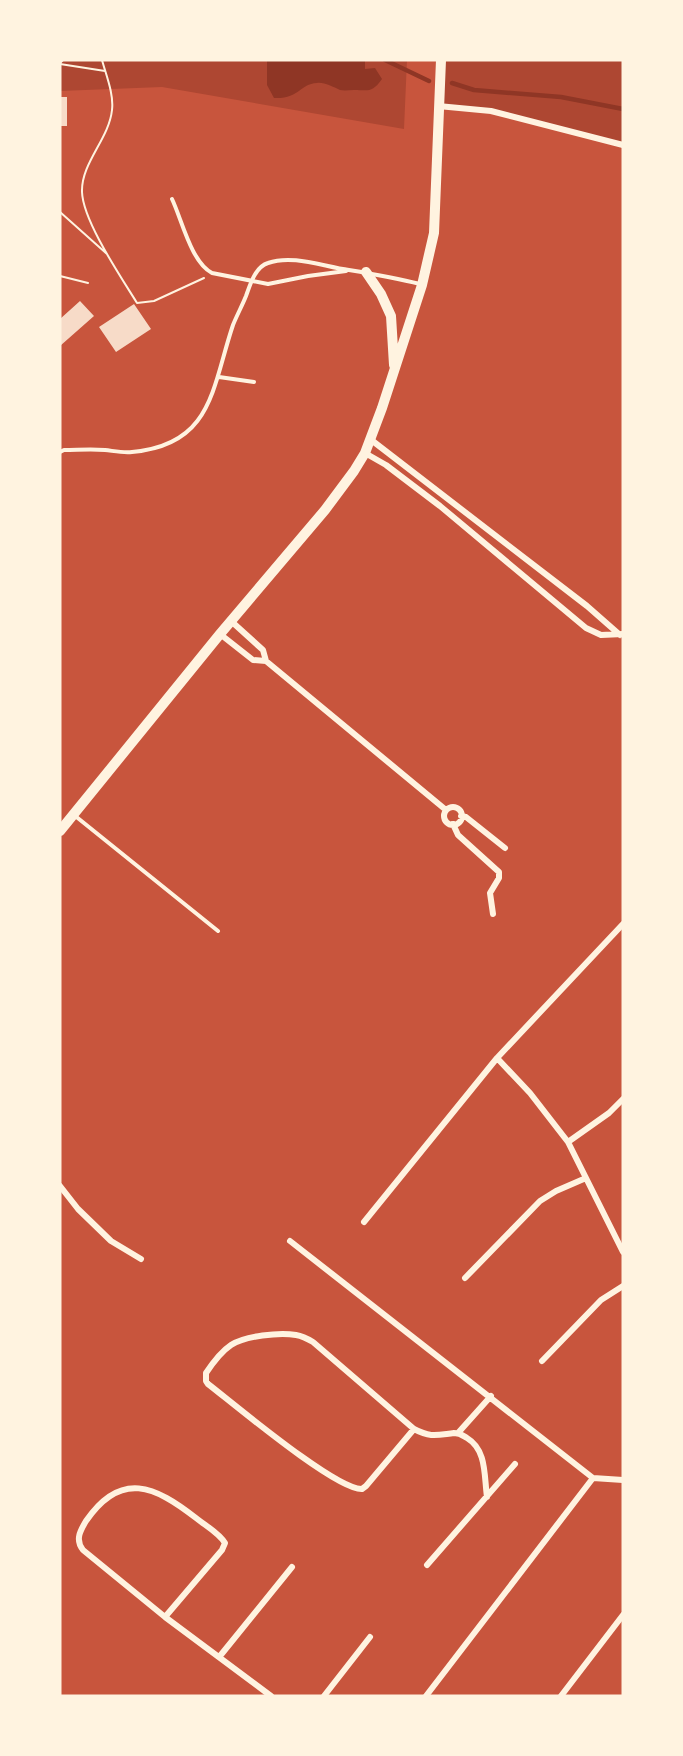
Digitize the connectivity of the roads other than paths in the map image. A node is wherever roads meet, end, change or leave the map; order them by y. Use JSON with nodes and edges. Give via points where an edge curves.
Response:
{"nodes":[{"id":1,"x":441,"y":60,"type":"edge"},
{"id":2,"x":438,"y":106,"type":"junction"},
{"id":3,"x":623,"y":145,"type":"edge"},
{"id":4,"x":172,"y":199,"type":"dead end"},
{"id":5,"x":350,"y":271,"type":"junction"},
{"id":6,"x":366,"y":272,"type":"junction"},
{"id":7,"x":252,"y":281,"type":"junction"},
{"id":8,"x":422,"y":285,"type":"junction"},
{"id":9,"x":394,"y":372,"type":"junction"},
{"id":10,"x":219,"y":377,"type":"junction"},
{"id":11,"x":254,"y":382,"type":"dead end"},
{"id":12,"x":370,"y":439,"type":"junction"},
{"id":13,"x":60,"y":452,"type":"edge"},
{"id":14,"x":365,"y":453,"type":"junction"},
{"id":15,"x":231,"y":621,"type":"junction"},
{"id":16,"x":220,"y":634,"type":"junction"},
{"id":17,"x":621,"y":635,"type":"edge"},
{"id":18,"x":266,"y":661,"type":"junction"},
{"id":19,"x":446,"y":810,"type":"junction"},
{"id":20,"x":74,"y":814,"type":"junction"},
{"id":21,"x":461,"y":816,"type":"junction"},
{"id":22,"x":453,"y":824,"type":"junction"},
{"id":23,"x":60,"y":831,"type":"edge"},
{"id":24,"x":505,"y":848,"type":"dead end"},
{"id":25,"x":493,"y":914,"type":"dead end"},
{"id":26,"x":623,"y":924,"type":"edge"},
{"id":27,"x":218,"y":931,"type":"dead end"},
{"id":28,"x":497,"y":1058,"type":"junction"},
{"id":29,"x":623,"y":1099,"type":"edge"},
{"id":30,"x":568,"y":1142,"type":"junction"},
{"id":31,"x":586,"y":1178,"type":"junction"},
{"id":32,"x":60,"y":1186,"type":"edge"},
{"id":33,"x":364,"y":1222,"type":"dead end"},
{"id":34,"x":623,"y":1234,"type":"edge"},
{"id":35,"x":615,"y":1236,"type":"junction"},
{"id":36,"x":290,"y":1241,"type":"dead end"},
{"id":37,"x":623,"y":1252,"type":"edge"},
{"id":38,"x":141,"y":1259,"type":"dead end"},
{"id":39,"x":465,"y":1278,"type":"dead end"},
{"id":40,"x":623,"y":1286,"type":"edge"},
{"id":41,"x":542,"y":1361,"type":"dead end"},
{"id":42,"x":491,"y":1396,"type":"junction"},
{"id":43,"x":414,"y":1430,"type":"junction"},
{"id":44,"x":458,"y":1433,"type":"junction"},
{"id":45,"x":514,"y":1464,"type":"dead end"},
{"id":46,"x":593,"y":1478,"type":"junction"},
{"id":47,"x":623,"y":1480,"type":"edge"},
{"id":48,"x":487,"y":1497,"type":"junction"},
{"id":49,"x":427,"y":1566,"type":"dead end"},
{"id":50,"x":292,"y":1567,"type":"dead end"},
{"id":51,"x":623,"y":1615,"type":"edge"},
{"id":52,"x":165,"y":1617,"type":"junction"},
{"id":53,"x":370,"y":1637,"type":"dead end"},
{"id":54,"x":220,"y":1656,"type":"junction"},
{"id":55,"x":271,"y":1696,"type":"edge"},
{"id":56,"x":324,"y":1696,"type":"edge"},
{"id":57,"x":426,"y":1696,"type":"edge"},
{"id":58,"x":561,"y":1696,"type":"edge"}],
"edges":[{"from":1,"to":2,"type":"street"},
{"from":2,"to":3,"type":"street","via":[[498,113]]},
{"from":2,"to":8,"type":"street","via":[[434,233]]},
{"from":4,"to":7,"type":"lane","via":[[206,270]]},
{"from":5,"to":6,"type":"lane"},
{"from":5,"to":7,"type":"lane","via":[[274,284]]},
{"from":5,"to":7,"type":"lane","via":[[279,260],[262,266]]},
{"from":6,"to":8,"type":"lane"},
{"from":6,"to":9,"type":"street","via":[[391,316]]},
{"from":7,"to":10,"type":"lane","via":[[233,325]]},
{"from":8,"to":9,"type":"street"},
{"from":9,"to":12,"type":"street"},
{"from":10,"to":11,"type":"lane"},
{"from":10,"to":13,"type":"lane","via":[[202,417],[172,443],[129,453]]},
{"from":12,"to":14,"type":"street"},
{"from":12,"to":17,"type":"street"},
{"from":14,"to":15,"type":"street","via":[[337,495]]},
{"from":14,"to":17,"type":"street","via":[[440,506],[586,628],[601,635]]},
{"from":15,"to":16,"type":"street"},
{"from":15,"to":18,"type":"street","via":[[263,650]]},
{"from":16,"to":18,"type":"street","via":[[253,660]]},
{"from":16,"to":20,"type":"street"},
{"from":18,"to":19,"type":"street"},
{"from":19,"to":21,"type":"street","via":[[457,808]]},
{"from":19,"to":22,"type":"street","via":[[445,819]]},
{"from":20,"to":23,"type":"street"},
{"from":20,"to":27,"type":"lane"},
{"from":21,"to":22,"type":"street"},
{"from":21,"to":24,"type":"street"},
{"from":22,"to":25,"type":"street","via":[[458,835],[499,872],[490,893]]},
{"from":26,"to":28,"type":"street"},
{"from":28,"to":30,"type":"street"},
{"from":28,"to":33,"type":"street"},
{"from":29,"to":30,"type":"street"},
{"from":30,"to":31,"type":"street"},
{"from":31,"to":35,"type":"street"},
{"from":31,"to":39,"type":"street","via":[[540,1201]]},
{"from":32,"to":38,"type":"street","via":[[111,1241]]},
{"from":34,"to":35,"type":"street"},
{"from":35,"to":37,"type":"street"},
{"from":36,"to":42,"type":"street"},
{"from":40,"to":41,"type":"street","via":[[601,1300]]},
{"from":42,"to":44,"type":"street"},
{"from":42,"to":46,"type":"street"},
{"from":43,"to":43,"type":"street","via":[[313,1342],[296,1335],[258,1336],[230,1346],[206,1373],[208,1384],[313,1465],[352,1488],[366,1486]]},
{"from":43,"to":44,"type":"street","via":[[435,1436]]},
{"from":44,"to":48,"type":"street","via":[[476,1443],[482,1454]]},
{"from":45,"to":48,"type":"street"},
{"from":46,"to":47,"type":"street"},
{"from":46,"to":57,"type":"street"},
{"from":48,"to":49,"type":"street"},
{"from":50,"to":54,"type":"street"},
{"from":51,"to":58,"type":"street"},
{"from":52,"to":52,"type":"street","via":[[80,1546],[80,1531],[98,1504],[126,1489],[148,1489],[176,1502],[225,1543]]},
{"from":52,"to":54,"type":"street"},
{"from":53,"to":56,"type":"street"},
{"from":54,"to":55,"type":"street"}]}
